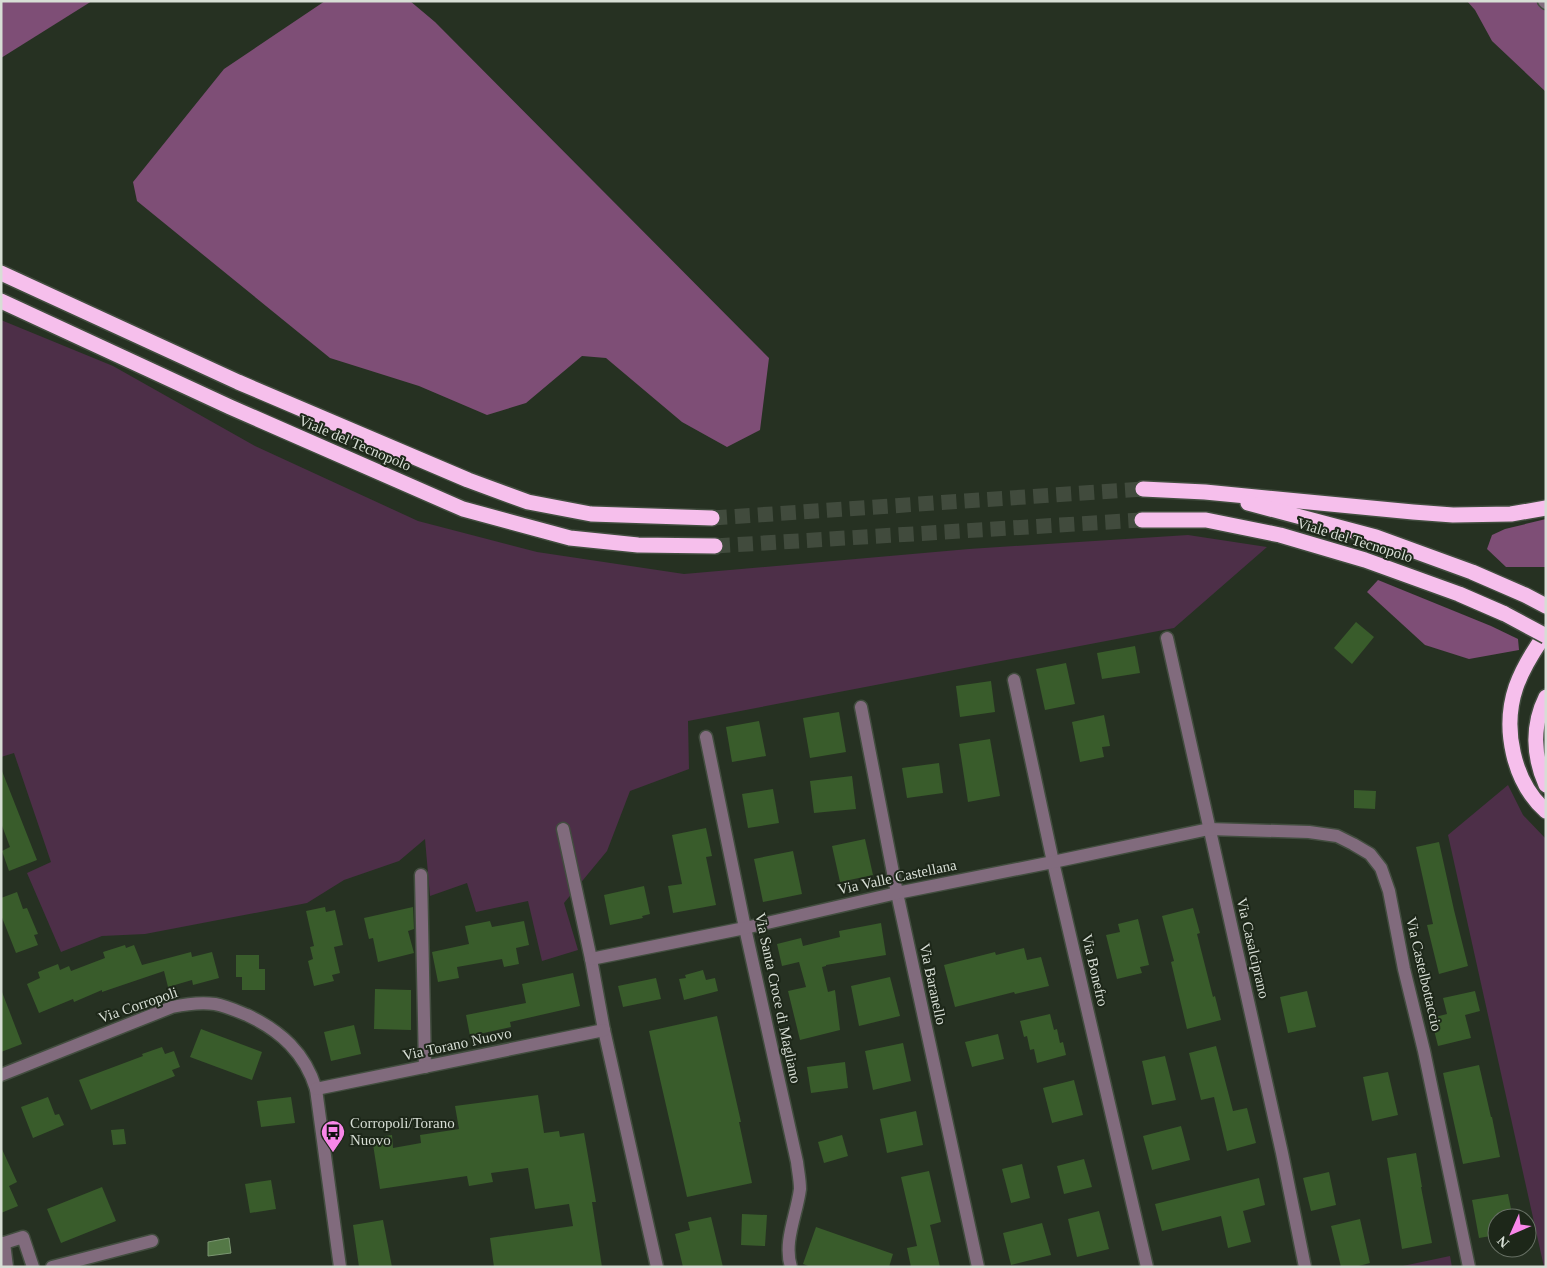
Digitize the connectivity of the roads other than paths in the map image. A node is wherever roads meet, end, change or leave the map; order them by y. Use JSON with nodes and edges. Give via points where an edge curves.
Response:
{"nodes":[{"id":1,"x":2,"y":273,"type":"edge"},
{"id":2,"x":1,"y":301,"type":"edge"},
{"id":3,"x":1143,"y":489,"type":"tunnel mouth"},
{"id":4,"x":1205,"y":492,"type":"junction"},
{"id":5,"x":1546,"y":508,"type":"edge"},
{"id":6,"x":712,"y":518,"type":"tunnel mouth"},
{"id":7,"x":1142,"y":520,"type":"tunnel mouth"},
{"id":8,"x":715,"y":546,"type":"tunnel mouth"},
{"id":9,"x":1546,"y":606,"type":"edge"},
{"id":10,"x":1546,"y":634,"type":"edge"},
{"id":11,"x":1167,"y":638,"type":"dead end"},
{"id":12,"x":1014,"y":680,"type":"dead end"},
{"id":13,"x":1546,"y":696,"type":"edge"},
{"id":14,"x":861,"y":707,"type":"dead end"},
{"id":15,"x":706,"y":737,"type":"dead end"},
{"id":16,"x":1546,"y":784,"type":"edge"},
{"id":17,"x":1546,"y":811,"type":"edge"},
{"id":18,"x":563,"y":829,"type":"dead end"},
{"id":19,"x":1209,"y":829,"type":"junction"},
{"id":20,"x":1053,"y":862,"type":"junction"},
{"id":21,"x":421,"y":875,"type":"dead end"},
{"id":22,"x":897,"y":893,"type":"junction"},
{"id":23,"x":745,"y":928,"type":"junction"},
{"id":24,"x":591,"y":958,"type":"junction"},
{"id":25,"x":604,"y":1030,"type":"junction"},
{"id":26,"x":425,"y":1067,"type":"junction"},
{"id":27,"x":1,"y":1076,"type":"edge"},
{"id":28,"x":316,"y":1089,"type":"junction"},
{"id":29,"x":152,"y":1241,"type":"dead end"},
{"id":30,"x":3,"y":1244,"type":"edge"},
{"id":31,"x":7,"y":1267,"type":"edge"},
{"id":32,"x":33,"y":1267,"type":"edge"},
{"id":33,"x":52,"y":1267,"type":"edge"},
{"id":34,"x":340,"y":1267,"type":"edge"},
{"id":35,"x":657,"y":1267,"type":"edge"},
{"id":36,"x":791,"y":1267,"type":"edge"},
{"id":37,"x":978,"y":1267,"type":"edge"},
{"id":38,"x":1147,"y":1267,"type":"edge"},
{"id":39,"x":1305,"y":1267,"type":"edge"},
{"id":40,"x":1469,"y":1267,"type":"edge"}],
"edges":[{"from":1,"to":6,"type":"highway","name":"Viale del Tecnopolo","via":[[238,382],[468,480],[528,502],[591,514]]},
{"from":2,"to":8,"type":"highway","name":"Viale del Tecnopolo","via":[[230,407],[463,509],[570,538],[638,545]]},
{"from":3,"to":4,"type":"highway"},
{"from":4,"to":5,"type":"highway","via":[[1453,515],[1512,514]]},
{"from":4,"to":9,"type":"highway","name":"Viale del Tecnopolo","via":[[1376,536],[1472,572]]},
{"from":7,"to":10,"type":"highway","name":"Viale del Tecnopolo","bridge":true,"via":[[1206,520],[1280,536],[1365,560],[1459,594]]},
{"from":10,"to":17,"type":"highway","via":[[1530,656],[1516,687],[1511,715],[1511,743],[1517,769],[1528,791]]},
{"from":11,"to":19,"type":"street","name":"Via Casalciprano"},
{"from":12,"to":20,"type":"street","name":"Via Bonefro"},
{"from":13,"to":16,"type":"highway","via":[[1535,739],[1537,760]]},
{"from":14,"to":22,"type":"street","name":"Via Baranello"},
{"from":15,"to":23,"type":"street","name":"Via Santa Croce di Magliano"},
{"from":18,"to":24,"type":"street"},
{"from":19,"to":20,"type":"street","name":"Via Valle Castellana"},
{"from":19,"to":39,"type":"street","name":"Via Casalciprano"},
{"from":19,"to":40,"type":"street","name":"Via Castelbottaccio","via":[[1331,835],[1370,854],[1381,868],[1389,891]]},
{"from":20,"to":22,"type":"street","name":"Via Valle Castellana"},
{"from":20,"to":38,"type":"street","name":"Via Bonefro"},
{"from":21,"to":26,"type":"street"},
{"from":22,"to":23,"type":"street","name":"Via Valle Castellana"},
{"from":22,"to":37,"type":"street","name":"Via Baranello"},
{"from":23,"to":24,"type":"street","name":"Via Valle Castellana"},
{"from":23,"to":36,"type":"street","name":"Via Santa Croce di Magliano","via":[[800,1183],[790,1244]]},
{"from":24,"to":25,"type":"street"},
{"from":25,"to":26,"type":"street","name":"Via Torano Nuovo"},
{"from":25,"to":35,"type":"street"},
{"from":26,"to":28,"type":"street","name":"Via Torano Nuovo"},
{"from":27,"to":28,"type":"street","name":"Via Corropoli","via":[[158,1012],[183,1005],[216,1004],[239,1011],[283,1037],[306,1064]]},
{"from":28,"to":34,"type":"street","name":"Via Corropoli"},
{"from":29,"to":33,"type":"street"},
{"from":30,"to":31,"type":"street"},
{"from":30,"to":32,"type":"street","via":[[23,1237]]}]}
